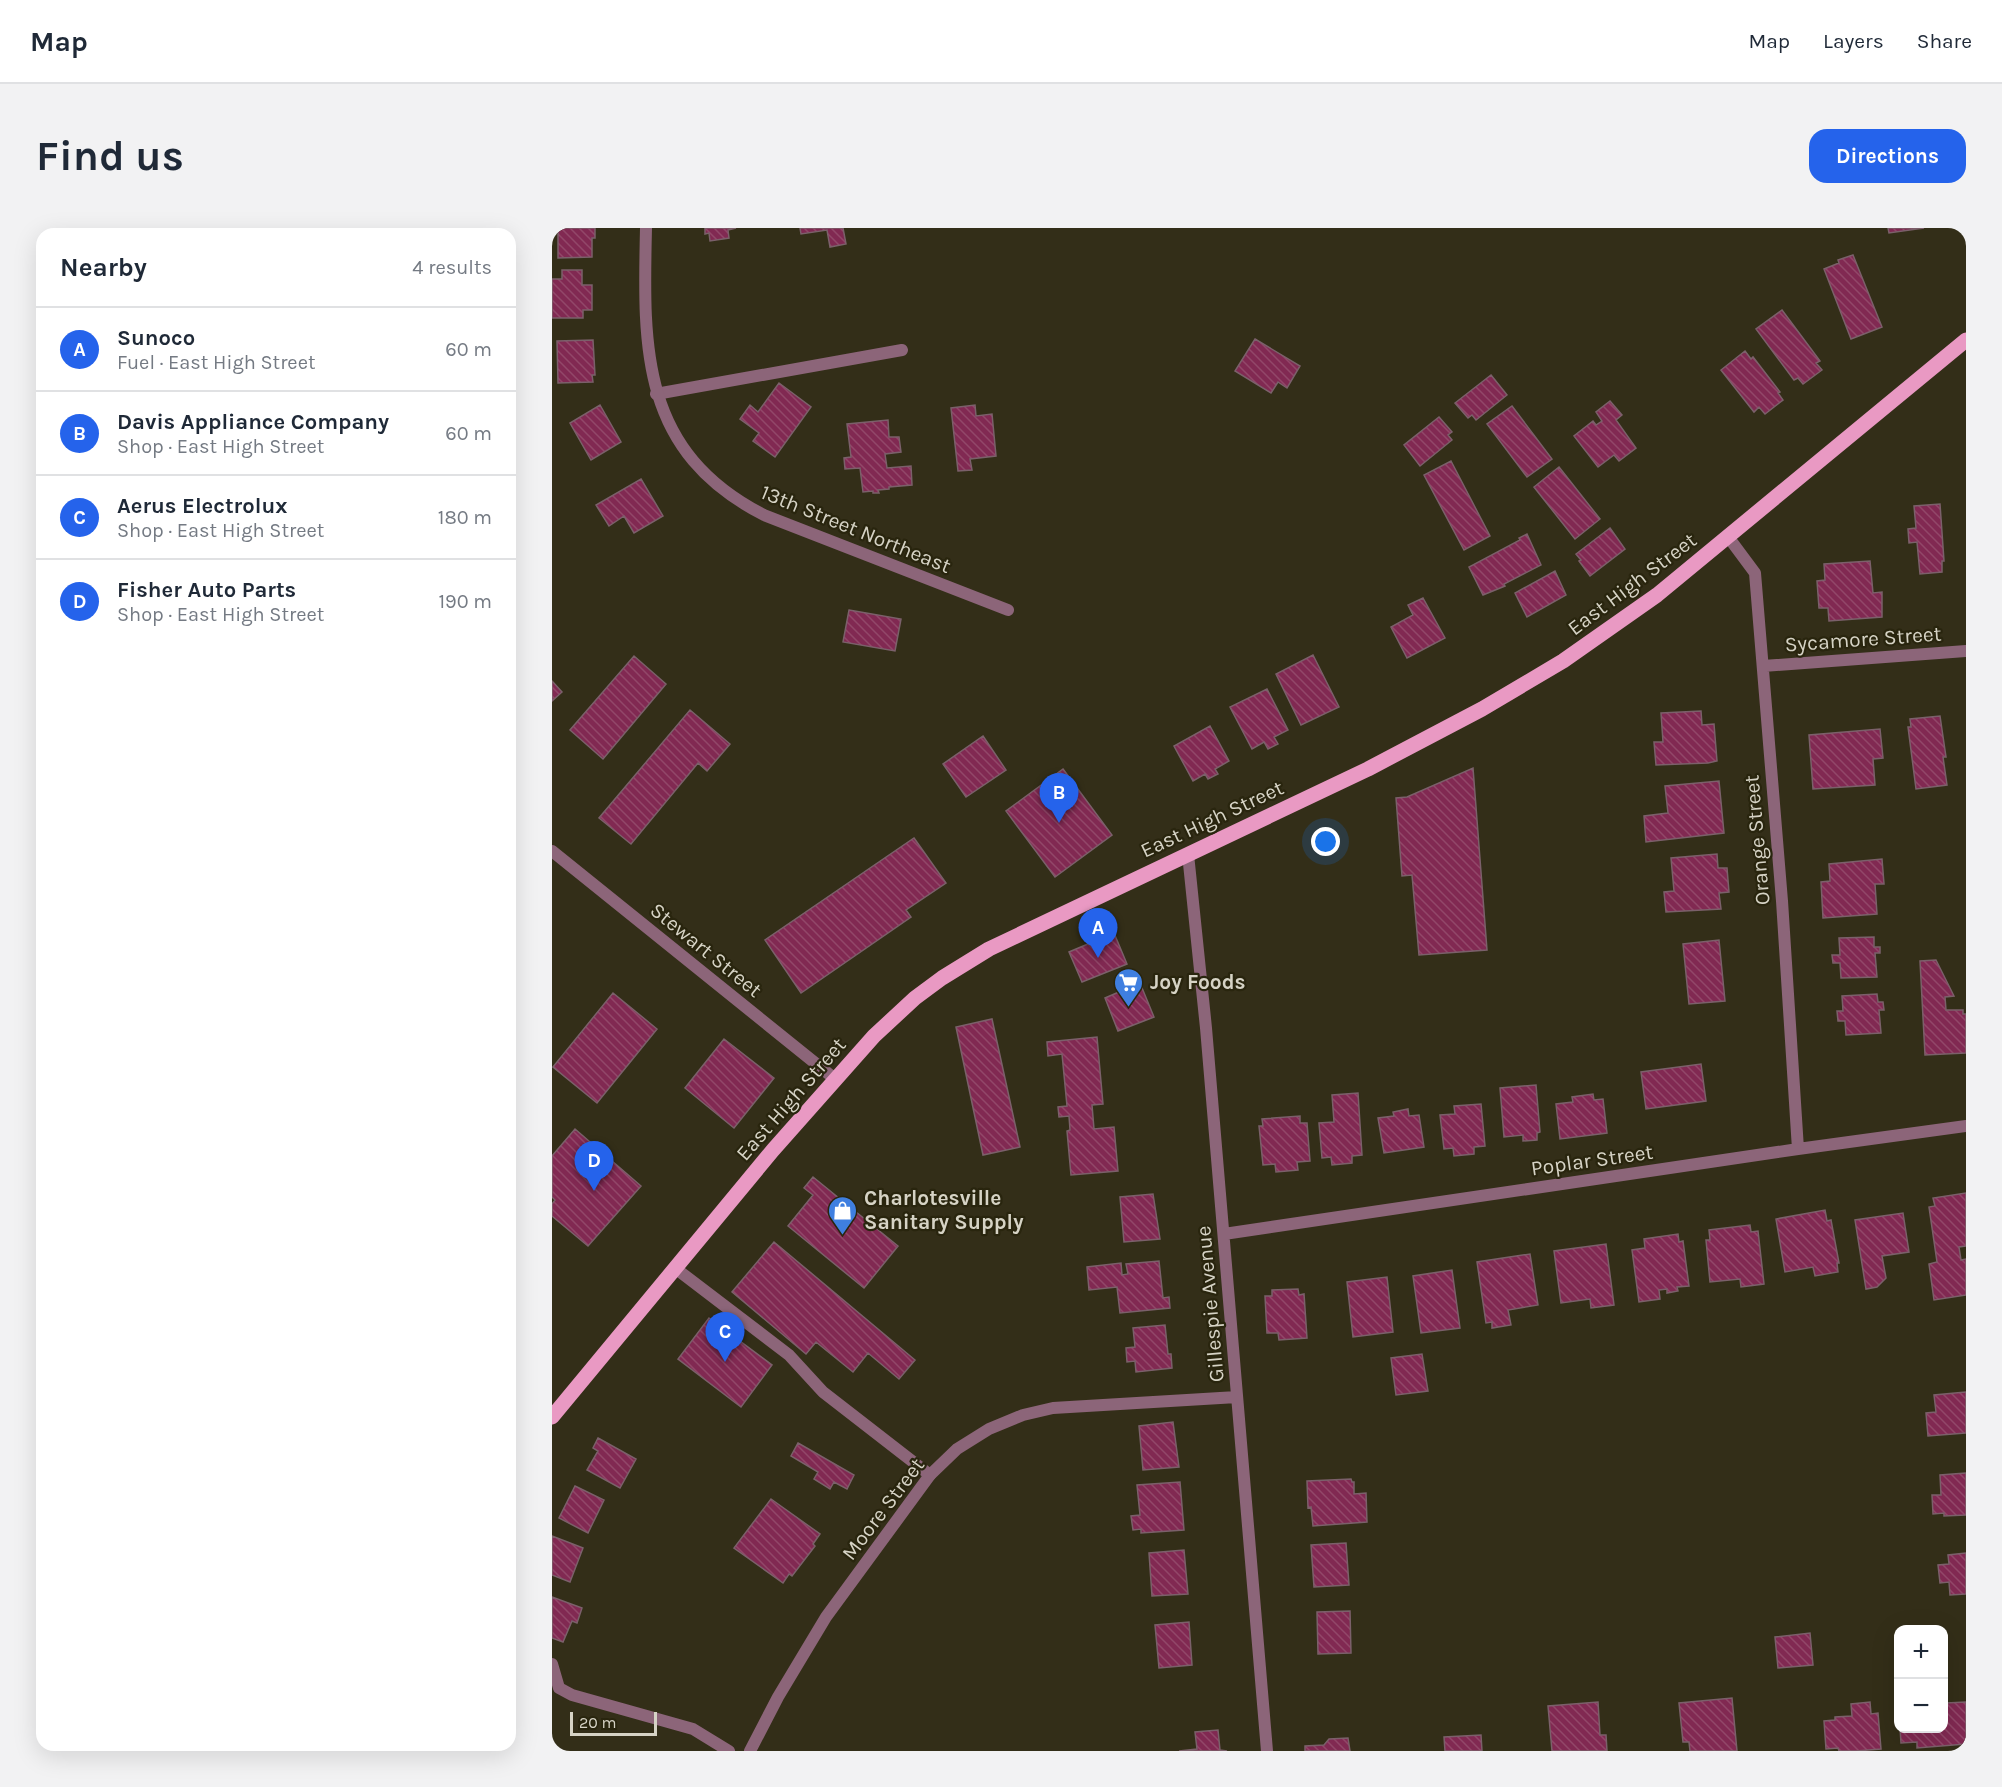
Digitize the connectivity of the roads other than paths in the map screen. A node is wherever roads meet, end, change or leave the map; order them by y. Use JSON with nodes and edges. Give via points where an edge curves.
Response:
{"nodes":[{"id":1,"x":646,"y":228,"type":"edge"},
{"id":2,"x":1966,"y":340,"type":"edge"},
{"id":3,"x":902,"y":350,"type":"dead end"},
{"id":4,"x":656,"y":394,"type":"junction"},
{"id":5,"x":1729,"y":538,"type":"junction"},
{"id":6,"x":1008,"y":610,"type":"dead end"},
{"id":7,"x":1966,"y":651,"type":"edge"},
{"id":8,"x":1763,"y":666,"type":"junction"},
{"id":9,"x":552,"y":851,"type":"edge"},
{"id":10,"x":1188,"y":854,"type":"junction"},
{"id":11,"x":835,"y":1079,"type":"junction"},
{"id":12,"x":1966,"y":1126,"type":"edge"},
{"id":13,"x":1798,"y":1149,"type":"junction"},
{"id":14,"x":1224,"y":1234,"type":"junction"},
{"id":15,"x":675,"y":1268,"type":"junction"},
{"id":16,"x":1237,"y":1397,"type":"junction"},
{"id":17,"x":552,"y":1417,"type":"edge"},
{"id":18,"x":930,"y":1475,"type":"junction"},
{"id":19,"x":552,"y":1664,"type":"edge"},
{"id":20,"x":729,"y":1751,"type":"edge"},
{"id":21,"x":750,"y":1751,"type":"edge"},
{"id":22,"x":1267,"y":1751,"type":"edge"}],
"edges":[{"from":1,"to":4,"type":"street","name":"13th Street Northeast","via":[[644,296],[648,358]]},
{"from":2,"to":5,"type":"main road","name":"East High Street"},
{"from":3,"to":4,"type":"street"},
{"from":4,"to":6,"type":"street","name":"13th Street Northeast","via":[[686,452],[710,479],[744,505]]},
{"from":5,"to":8,"type":"street","name":"Orange Street","via":[[1755,573]]},
{"from":5,"to":10,"type":"main road","name":"East High Street","via":[[1648,602],[1563,661],[1482,710]]},
{"from":7,"to":8,"type":"street","name":"Sycamore Street"},
{"from":8,"to":13,"type":"street","name":"Orange Street"},
{"from":9,"to":11,"type":"street","name":"Stewart Street"},
{"from":10,"to":11,"type":"main road","name":"East High Street","via":[[989,949],[942,978],[874,1036]]},
{"from":10,"to":14,"type":"street","name":"Gillespie Avenue"},
{"from":11,"to":15,"type":"main road","name":"East High Street"},
{"from":12,"to":13,"type":"street","name":"Poplar Street"},
{"from":13,"to":14,"type":"street","name":"Poplar Street"},
{"from":14,"to":16,"type":"street","name":"Gillespie Avenue"},
{"from":15,"to":17,"type":"main road","name":"East High Street"},
{"from":15,"to":18,"type":"street","via":[[789,1355],[823,1392]]},
{"from":16,"to":18,"type":"street","name":"Moore Street","via":[[1053,1408],[1023,1415],[989,1429],[957,1449]]},
{"from":16,"to":22,"type":"street","name":"Gillespie Avenue"},
{"from":18,"to":21,"type":"street","name":"Moore Street","via":[[826,1617]]},
{"from":19,"to":20,"type":"street","via":[[559,1688],[572,1695],[693,1729]]}]}
